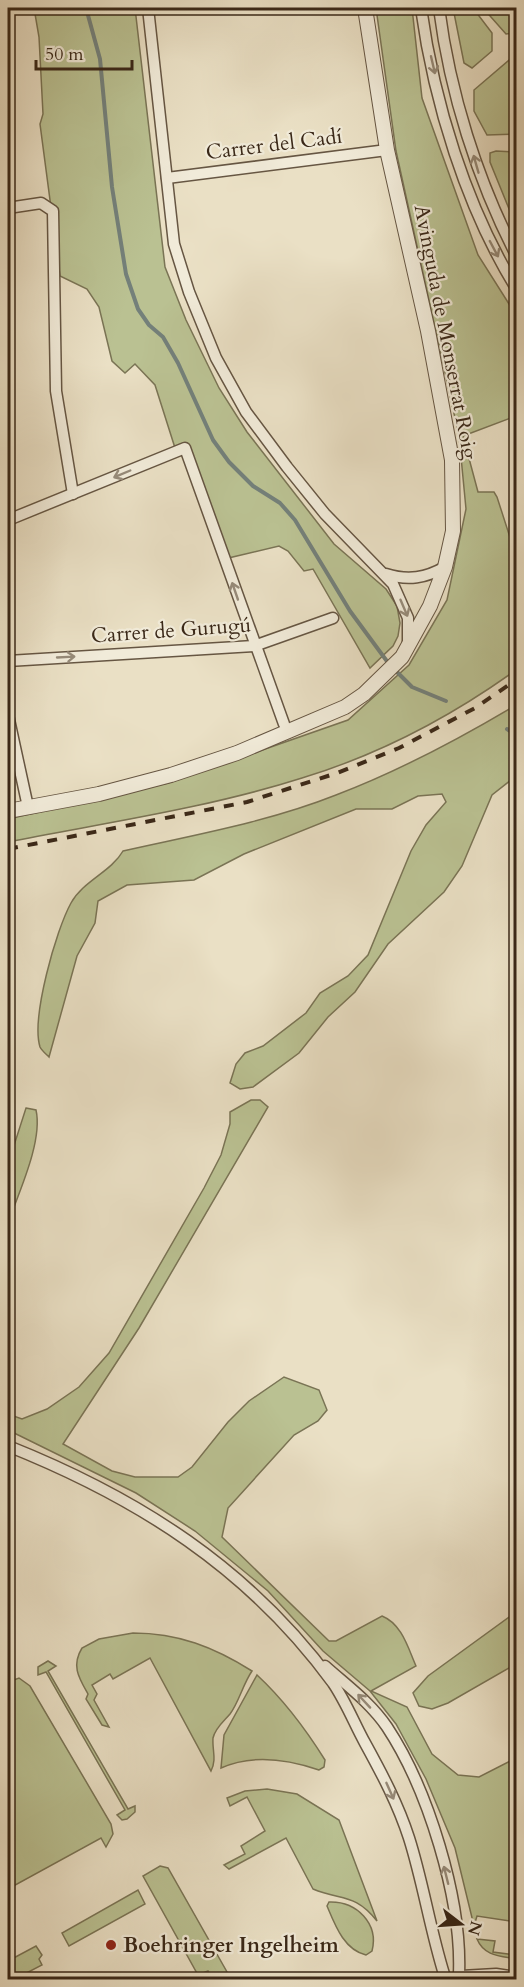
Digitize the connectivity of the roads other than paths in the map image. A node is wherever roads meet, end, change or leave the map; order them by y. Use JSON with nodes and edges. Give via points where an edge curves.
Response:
{"nodes":[{"id":1,"x":148,"y":8,"type":"edge"},
{"id":2,"x":365,"y":8,"type":"edge"},
{"id":3,"x":421,"y":8,"type":"edge"},
{"id":4,"x":439,"y":8,"type":"edge"},
{"id":5,"x":387,"y":150,"type":"junction"},
{"id":6,"x":166,"y":178,"type":"junction"},
{"id":7,"x":8,"y":208,"type":"edge"},
{"id":8,"x":516,"y":255,"type":"edge"},
{"id":9,"x":516,"y":288,"type":"edge"},
{"id":10,"x":74,"y":494,"type":"junction"},
{"id":11,"x":8,"y":520,"type":"edge"},
{"id":12,"x":446,"y":567,"type":"junction"},
{"id":13,"x":383,"y":573,"type":"junction"},
{"id":14,"x":333,"y":618,"type":"dead end"},
{"id":15,"x":254,"y":646,"type":"junction"},
{"id":16,"x":404,"y":653,"type":"junction"},
{"id":17,"x":8,"y":661,"type":"edge"},
{"id":18,"x":8,"y":715,"type":"edge"},
{"id":19,"x":284,"y":724,"type":"dead end"},
{"id":20,"x":10,"y":733,"type":"edge"},
{"id":21,"x":28,"y":807,"type":"junction"},
{"id":22,"x":8,"y":811,"type":"edge"},
{"id":23,"x":8,"y":1446,"type":"edge"},
{"id":24,"x":300,"y":1643,"type":"junction"},
{"id":25,"x":462,"y":1976,"type":"edge"},
{"id":26,"x":442,"y":1977,"type":"edge"},
{"id":27,"x":516,"y":1977,"type":"edge"}],
"edges":[{"from":1,"to":6,"type":"street"},
{"from":2,"to":5,"type":"street","name":"Avinguda de Monserrat Roig"},
{"from":3,"to":9,"type":"street","one_way":true,"via":[[464,184]]},
{"from":8,"to":4,"type":"street","one_way":true,"via":[[481,179]]},
{"from":5,"to":6,"type":"street","name":"Carrer del Cadí"},
{"from":5,"to":12,"type":"street","name":"Avinguda de Monserrat Roig","via":[[452,460],[453,531]]},
{"from":6,"to":13,"type":"street","via":[[174,244],[216,358],[246,412],[287,467],[325,514]]},
{"from":7,"to":10,"type":"street","via":[[41,203],[49,206],[54,216],[56,391]]},
{"from":10,"to":11,"type":"street"},
{"from":15,"to":10,"type":"street","one_way":true,"via":[[184,448]]},
{"from":12,"to":13,"type":"street","via":[[423,577],[397,578]]},
{"from":12,"to":16,"type":"street","name":"Avinguda de Monserrat Roig","via":[[424,620]]},
{"from":13,"to":16,"type":"street","one_way":true,"via":[[393,584],[408,618]]},
{"from":14,"to":15,"type":"street","name":"Carrer de Gurugú"},
{"from":17,"to":15,"type":"street","name":"Carrer de Gurugú","one_way":true},
{"from":15,"to":19,"type":"street"},
{"from":16,"to":21,"type":"street","name":"Avinguda de Monserrat Roig","via":[[378,681],[345,707],[237,753],[99,794]]},
{"from":18,"to":20,"type":"street"},
{"from":20,"to":21,"type":"street"},
{"from":21,"to":22,"type":"street","name":"Avinguda de Monserrat Roig"},
{"from":23,"to":24,"type":"street","via":[[77,1475],[154,1517],[223,1568]]},
{"from":25,"to":24,"type":"street","one_way":true,"via":[[455,1913],[434,1830],[414,1779],[386,1726],[354,1689]]},
{"from":24,"to":26,"type":"street","one_way":true,"via":[[349,1709],[390,1790],[409,1838]]},
{"from":25,"to":26,"type":"street","via":[[452,1970]]},
{"from":25,"to":27,"type":"street"}]}
